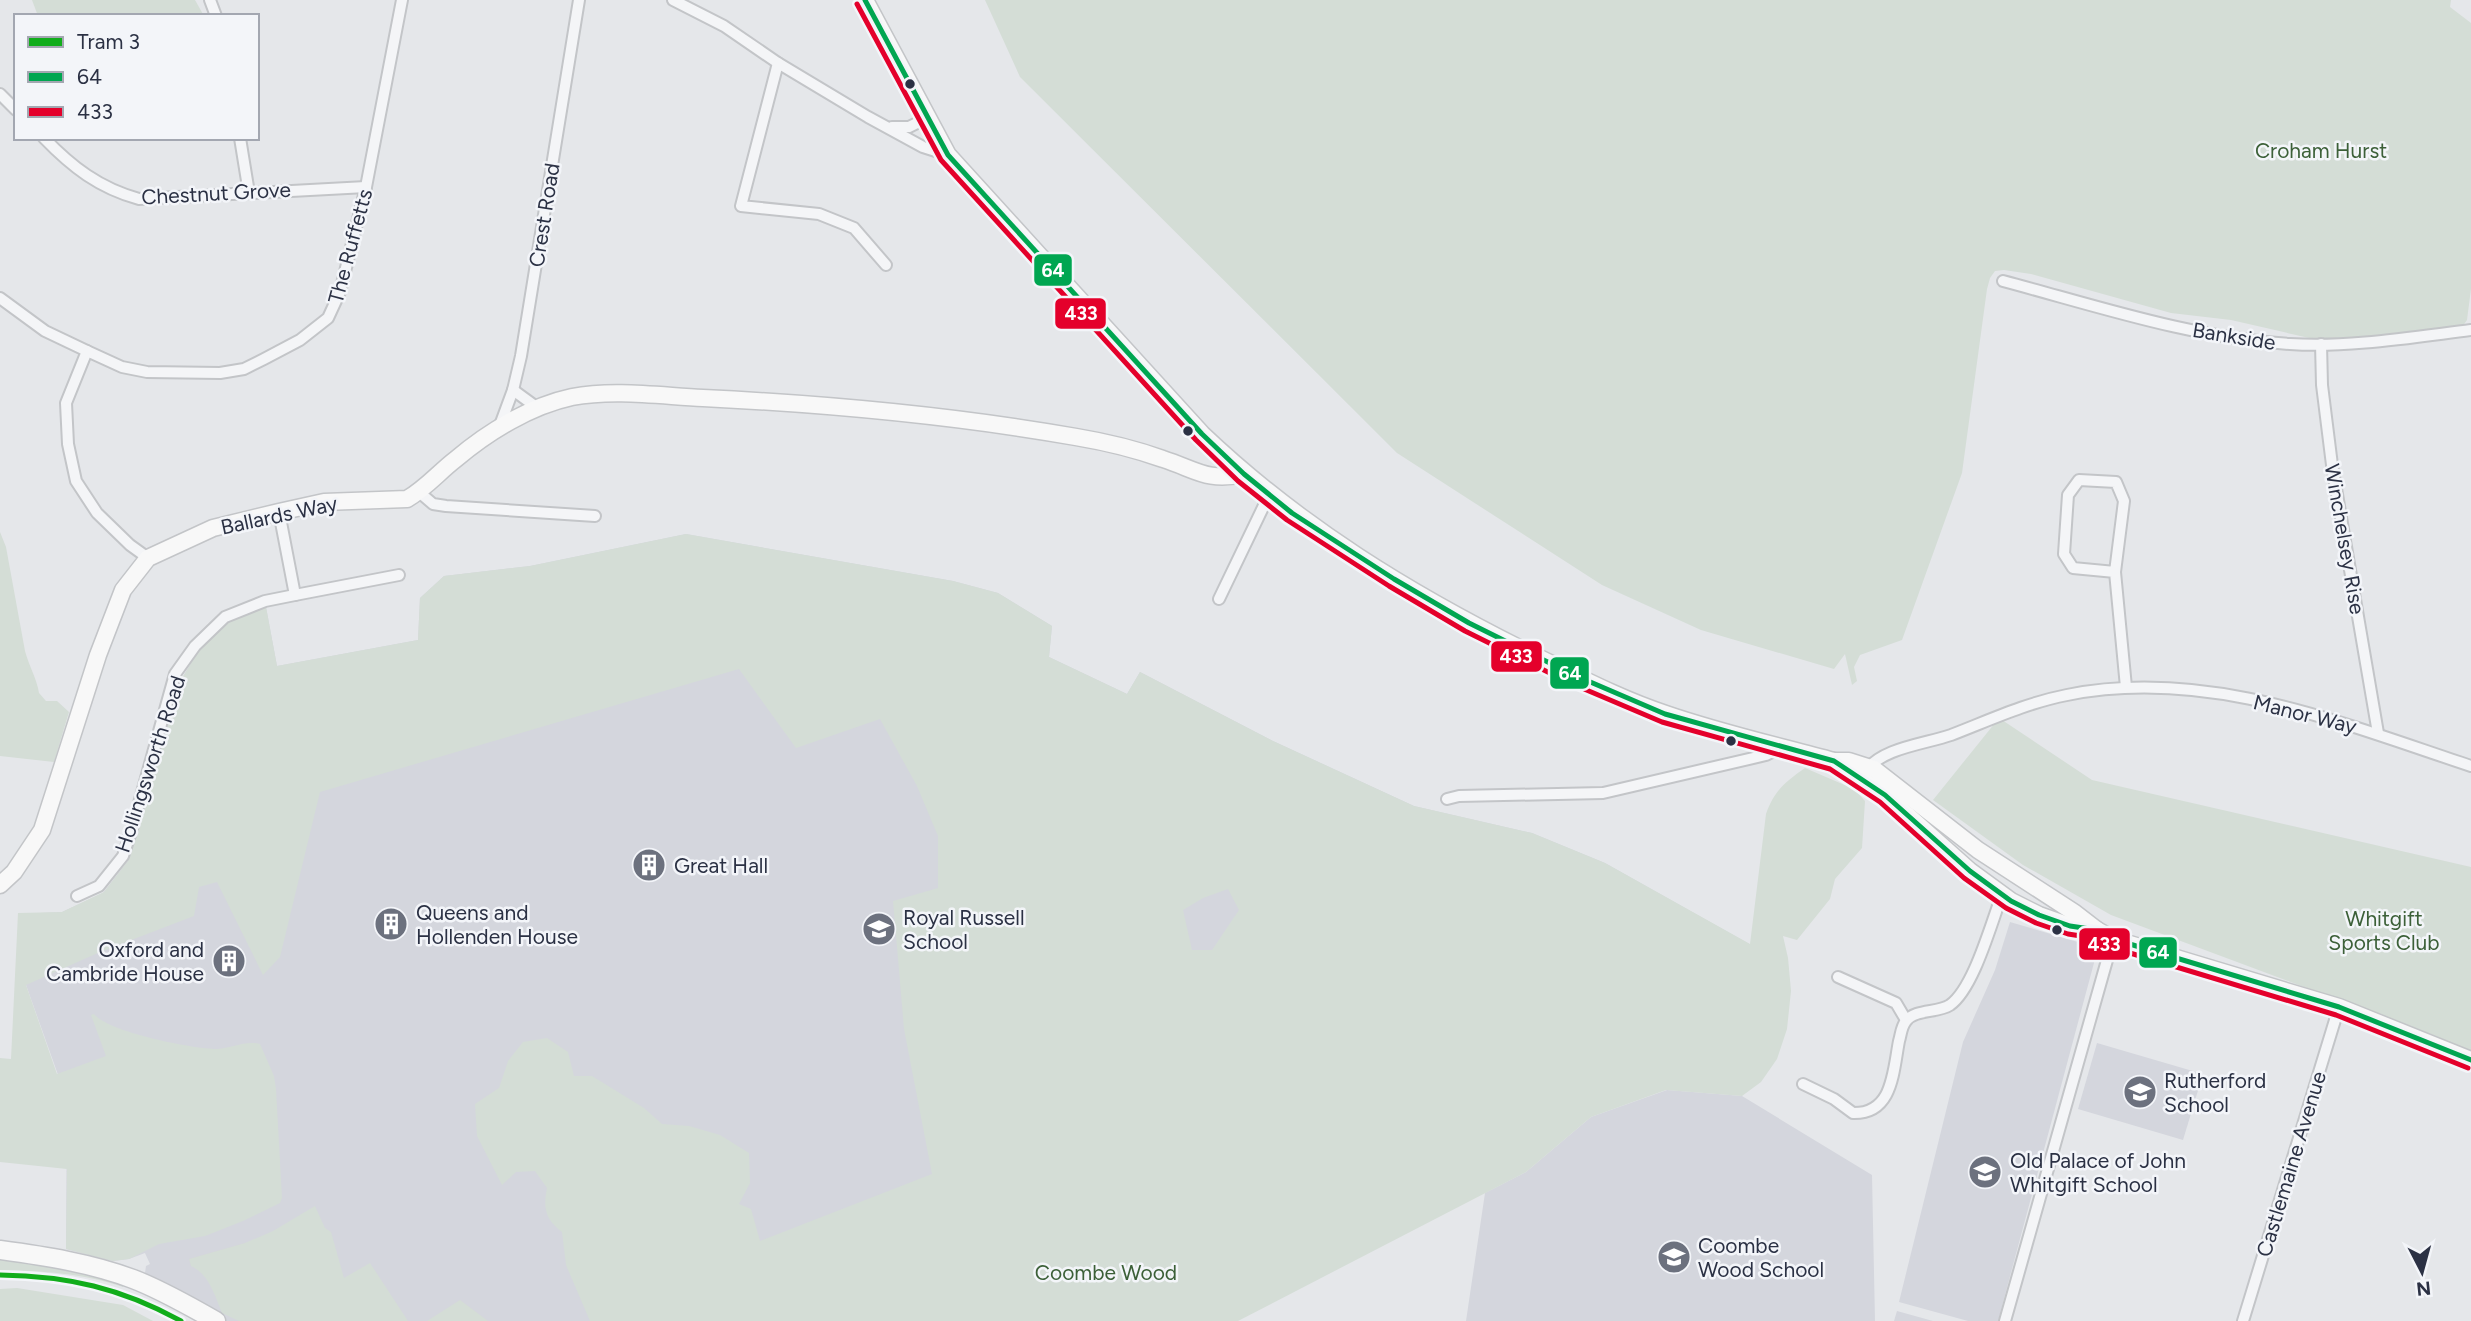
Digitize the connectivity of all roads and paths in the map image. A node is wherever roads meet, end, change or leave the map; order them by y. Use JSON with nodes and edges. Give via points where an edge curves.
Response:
{"nodes":[{"id":1,"x":402,"y":0,"type":"edge"},
{"id":2,"x":579,"y":0,"type":"edge"},
{"id":3,"x":673,"y":0,"type":"edge"},
{"id":4,"x":865,"y":0,"type":"edge"},
{"id":5,"x":778,"y":63,"type":"junction"},
{"id":6,"x":0,"y":93,"type":"edge"},
{"id":7,"x":14,"y":108,"type":"edge"},
{"id":8,"x":927,"y":118,"type":"junction"},
{"id":9,"x":882,"y":125,"type":"junction"},
{"id":10,"x":46,"y":140,"type":"edge"},
{"id":11,"x":240,"y":140,"type":"edge"},
{"id":12,"x":948,"y":155,"type":"junction"},
{"id":13,"x":366,"y":187,"type":"junction"},
{"id":14,"x":249,"y":193,"type":"junction"},
{"id":15,"x":886,"y":265,"type":"dead end"},
{"id":16,"x":2003,"y":281,"type":"dead end"},
{"id":17,"x":0,"y":298,"type":"edge"},
{"id":18,"x":2471,"y":330,"type":"edge"},
{"id":19,"x":2321,"y":344,"type":"junction"},
{"id":20,"x":87,"y":351,"type":"junction"},
{"id":21,"x":513,"y":390,"type":"junction"},
{"id":22,"x":539,"y":409,"type":"junction"},
{"id":23,"x":499,"y":428,"type":"junction"},
{"id":24,"x":1244,"y":474,"type":"junction"},
{"id":25,"x":419,"y":492,"type":"junction"},
{"id":26,"x":1269,"y":495,"type":"junction"},
{"id":27,"x":279,"y":512,"type":"junction"},
{"id":28,"x":596,"y":516,"type":"dead end"},
{"id":29,"x":148,"y":558,"type":"junction"},
{"id":30,"x":2115,"y":572,"type":"junction"},
{"id":31,"x":399,"y":575,"type":"dead end"},
{"id":32,"x":295,"y":595,"type":"junction"},
{"id":33,"x":1219,"y":599,"type":"dead end"},
{"id":34,"x":2126,"y":687,"type":"junction"},
{"id":35,"x":2378,"y":733,"type":"junction"},
{"id":36,"x":1782,"y":747,"type":"junction"},
{"id":37,"x":2471,"y":766,"type":"edge"},
{"id":38,"x":1864,"y":773,"type":"junction"},
{"id":39,"x":1447,"y":799,"type":"dead end"},
{"id":40,"x":0,"y":885,"type":"edge"},
{"id":41,"x":2002,"y":895,"type":"junction"},
{"id":42,"x":77,"y":896,"type":"dead end"},
{"id":43,"x":2097,"y":930,"type":"junction"},
{"id":44,"x":2113,"y":939,"type":"junction"},
{"id":45,"x":1838,"y":977,"type":"dead end"},
{"id":46,"x":2339,"y":1007,"type":"junction"},
{"id":47,"x":1906,"y":1020,"type":"junction"},
{"id":48,"x":2471,"y":1060,"type":"edge"},
{"id":49,"x":1803,"y":1084,"type":"dead end"},
{"id":50,"x":0,"y":1250,"type":"edge"},
{"id":51,"x":216,"y":1321,"type":"edge"},
{"id":52,"x":2004,"y":1321,"type":"edge"},
{"id":53,"x":2243,"y":1321,"type":"edge"}],
"edges":[{"from":1,"to":13,"type":"street","name":"The Ruffetts"},
{"from":2,"to":21,"type":"street","name":"Crest Road"},
{"from":3,"to":5,"type":"street","via":[[724,26]]},
{"from":4,"to":8,"type":"street"},
{"from":5,"to":9,"type":"street"},
{"from":5,"to":15,"type":"street","via":[[741,206],[819,214],[854,228]]},
{"from":6,"to":7,"type":"street"},
{"from":8,"to":9,"type":"street","via":[[909,127]]},
{"from":8,"to":12,"type":"street"},
{"from":9,"to":12,"type":"street","via":[[923,148]]},
{"from":10,"to":14,"type":"street","name":"Chestnut Grove","via":[[88,178],[139,199]]},
{"from":11,"to":14,"type":"street"},
{"from":12,"to":24,"type":"street","via":[[1133,360]]},
{"from":13,"to":14,"type":"street","name":"Chestnut Grove"},
{"from":13,"to":20,"type":"street","name":"The Ruffetts","via":[[335,306],[328,318],[300,340],[244,369],[220,373],[147,372],[122,367]]},
{"from":16,"to":19,"type":"street","name":"Bankside","via":[[2204,333]]},
{"from":17,"to":20,"type":"street","name":"The Ruffetts","via":[[45,331]]},
{"from":18,"to":19,"type":"street","name":"Bankside"},
{"from":19,"to":35,"type":"street","name":"Winchelsey Rise","via":[[2332,465]]},
{"from":20,"to":29,"type":"street","via":[[66,403],[76,481],[97,513]]},
{"from":21,"to":22,"type":"street"},
{"from":21,"to":23,"type":"street","name":"Crest Road"},
{"from":22,"to":23,"type":"street","name":"Ballards Way"},
{"from":22,"to":24,"type":"street","name":"Ballards Way","via":[[571,397],[614,394],[854,409],[1028,428],[1098,441],[1207,476]]},
{"from":23,"to":25,"type":"street","name":"Ballards Way"},
{"from":24,"to":26,"type":"street"},
{"from":25,"to":27,"type":"street","name":"Ballards Way","via":[[407,499],[324,502]]},
{"from":25,"to":28,"type":"street","via":[[433,504],[446,506]]},
{"from":26,"to":33,"type":"street"},
{"from":26,"to":36,"type":"street","via":[[1394,579],[1469,623],[1574,675],[1665,714]]},
{"from":27,"to":29,"type":"street","name":"Ballards Way","via":[[213,528]]},
{"from":27,"to":32,"type":"street"},
{"from":29,"to":40,"type":"street","name":"Ballards Way","via":[[123,590],[42,831]]},
{"from":30,"to":30,"type":"street","via":[[2124,501],[2116,482],[2079,480],[2068,495],[2064,554],[2073,568]]},
{"from":30,"to":34,"type":"street"},
{"from":31,"to":32,"type":"street","name":"Hollingsworth Road"},
{"from":32,"to":42,"type":"street","name":"Hollingsworth Road","via":[[225,617],[195,646],[175,674],[122,856],[99,886]]},
{"from":34,"to":35,"type":"street","name":"Manor Way","via":[[2224,694]]},
{"from":34,"to":38,"type":"street","name":"Manor Way","via":[[2024,705],[1927,743],[1889,752]]},
{"from":35,"to":37,"type":"street","name":"Manor Way"},
{"from":36,"to":38,"type":"street"},
{"from":36,"to":39,"type":"street","via":[[1766,755],[1603,793]]},
{"from":38,"to":41,"type":"street","via":[[1970,872]]},
{"from":38,"to":43,"type":"street","via":[[1891,780],[1978,850]]},
{"from":41,"to":43,"type":"street","via":[[2039,915]]},
{"from":41,"to":47,"type":"street","via":[[1970,981],[1948,1006]]},
{"from":43,"to":44,"type":"street"},
{"from":44,"to":46,"type":"street"},
{"from":44,"to":52,"type":"street"},
{"from":45,"to":47,"type":"street","via":[[1896,1003]]},
{"from":46,"to":48,"type":"street"},
{"from":46,"to":53,"type":"street","name":"Castlemaine Avenue"},
{"from":47,"to":49,"type":"street","via":[[1892,1080],[1882,1104],[1871,1111],[1853,1113]]},
{"from":50,"to":51,"type":"main road","via":[[51,1257],[131,1278]]}]}
